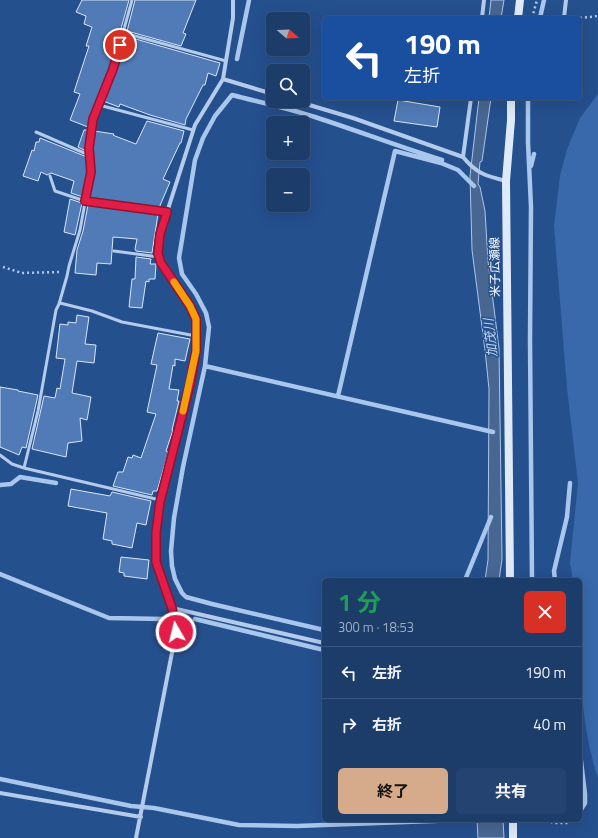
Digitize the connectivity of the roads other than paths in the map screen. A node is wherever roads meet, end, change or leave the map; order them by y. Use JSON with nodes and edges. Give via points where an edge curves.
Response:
{"nodes":[{"id":1,"x":132,"y":0,"type":"edge"},
{"id":2,"x":233,"y":0,"type":"edge"},
{"id":3,"x":484,"y":0,"type":"edge"},
{"id":4,"x":520,"y":0,"type":"edge"},
{"id":5,"x":566,"y":0,"type":"edge"},
{"id":6,"x":482,"y":16,"type":"edge"},
{"id":7,"x":518,"y":16,"type":"edge"},
{"id":8,"x":564,"y":16,"type":"edge"},
{"id":9,"x":124,"y":33,"type":"junction"},
{"id":10,"x":226,"y":61,"type":"junction"},
{"id":11,"x":223,"y":79,"type":"junction"},
{"id":12,"x":266,"y":92,"type":"edge"},
{"id":13,"x":471,"y":100,"type":"edge"},
{"id":14,"x":511,"y":100,"type":"edge"},
{"id":15,"x":99,"y":105,"type":"junction"},
{"id":16,"x":310,"y":105,"type":"edge"},
{"id":17,"x":193,"y":130,"type":"junction"},
{"id":18,"x":36,"y":132,"type":"dead end"},
{"id":19,"x":89,"y":155,"type":"junction"},
{"id":20,"x":463,"y":157,"type":"junction"},
{"id":21,"x":50,"y":176,"type":"dead end"},
{"id":22,"x":506,"y":182,"type":"junction"},
{"id":23,"x":85,"y":201,"type":"junction"},
{"id":24,"x":167,"y":212,"type":"junction"},
{"id":25,"x":114,"y":251,"type":"dead end"},
{"id":26,"x":159,"y":257,"type":"junction"},
{"id":27,"x":60,"y":303,"type":"junction"},
{"id":28,"x":196,"y":336,"type":"junction"},
{"id":29,"x":0,"y":455,"type":"edge"},
{"id":30,"x":24,"y":468,"type":"junction"},
{"id":31,"x":160,"y":500,"type":"junction"},
{"id":32,"x":510,"y":578,"type":"edge"},
{"id":33,"x":172,"y":608,"type":"junction"},
{"id":34,"x":322,"y":643,"type":"edge"},
{"id":35,"x":0,"y":793,"type":"edge"},
{"id":36,"x":141,"y":817,"type":"junction"},
{"id":37,"x":513,"y":822,"type":"edge"},
{"id":38,"x":136,"y":838,"type":"edge"},
{"id":39,"x":513,"y":838,"type":"edge"}],
"edges":[{"from":1,"to":9,"type":"lane"},
{"from":2,"to":10,"type":"street","via":[[233,18]]},
{"from":3,"to":6,"type":"street"},
{"from":4,"to":7,"type":"main road"},
{"from":5,"to":8,"type":"street"},
{"from":9,"to":10,"type":"lane"},
{"from":9,"to":15,"type":"lane"},
{"from":10,"to":11,"type":"street"},
{"from":11,"to":12,"type":"street"},
{"from":11,"to":17,"type":"street"},
{"from":13,"to":20,"type":"street"},
{"from":14,"to":22,"type":"main road","name":"米子広瀬線"},
{"from":15,"to":17,"type":"lane"},
{"from":15,"to":19,"type":"lane","via":[[93,119]]},
{"from":16,"to":20,"type":"street"},
{"from":17,"to":24,"type":"street"},
{"from":18,"to":19,"type":"lane"},
{"from":19,"to":23,"type":"lane","via":[[91,172]]},
{"from":20,"to":22,"type":"street","via":[[485,176]]},
{"from":21,"to":23,"type":"lane","via":[[55,191]]},
{"from":22,"to":32,"type":"main road","name":"米子広瀬線"},
{"from":23,"to":24,"type":"lane"},
{"from":23,"to":27,"type":"lane","via":[[80,230]]},
{"from":24,"to":26,"type":"street","via":[[160,234]]},
{"from":25,"to":26,"type":"lane"},
{"from":26,"to":28,"type":"street","via":[[190,306],[196,319]]},
{"from":27,"to":28,"type":"lane","via":[[122,322]]},
{"from":27,"to":30,"type":"lane","via":[[56,310],[38,411]]},
{"from":28,"to":31,"type":"street","via":[[190,384]]},
{"from":29,"to":30,"type":"lane","via":[[12,464]]},
{"from":30,"to":31,"type":"lane"},
{"from":31,"to":33,"type":"street","via":[[156,562]]},
{"from":33,"to":34,"type":"street"},
{"from":33,"to":36,"type":"street","via":[[176,632]]},
{"from":35,"to":36,"type":"street"},
{"from":36,"to":38,"type":"street"},
{"from":37,"to":39,"type":"main road"}]}
